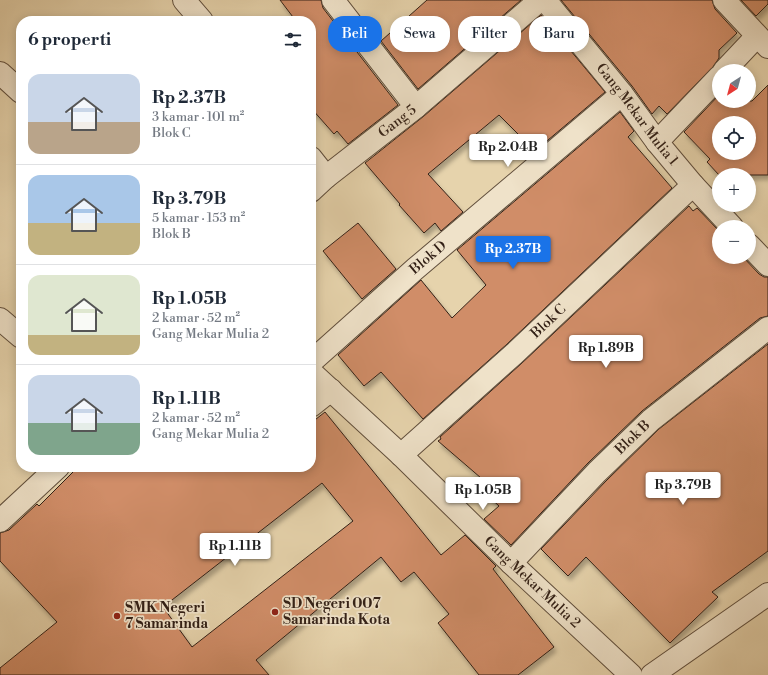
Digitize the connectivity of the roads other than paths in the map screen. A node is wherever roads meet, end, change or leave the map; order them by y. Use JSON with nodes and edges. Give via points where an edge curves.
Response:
{"nodes":[{"id":1,"x":184,"y":0,"type":"edge"},
{"id":2,"x":333,"y":0,"type":"edge"},
{"id":3,"x":540,"y":0,"type":"edge"},
{"id":4,"x":545,"y":0,"type":"edge"},
{"id":5,"x":724,"y":0,"type":"edge"},
{"id":6,"x":198,"y":16,"type":"edge"},
{"id":7,"x":763,"y":41,"type":"edge"},
{"id":8,"x":733,"y":64,"type":"edge"},
{"id":9,"x":0,"y":73,"type":"edge"},
{"id":10,"x":712,"y":84,"type":"edge"},
{"id":11,"x":16,"y":87,"type":"edge"},
{"id":12,"x":622,"y":94,"type":"junction"},
{"id":13,"x":416,"y":107,"type":"junction"},
{"id":14,"x":657,"y":142,"type":"junction"},
{"id":15,"x":316,"y":174,"type":"edge"},
{"id":16,"x":319,"y":184,"type":"edge"},
{"id":17,"x":692,"y":185,"type":"junction"},
{"id":18,"x":725,"y":220,"type":"edge"},
{"id":19,"x":756,"y":252,"type":"edge"},
{"id":20,"x":768,"y":265,"type":"edge"},
{"id":21,"x":0,"y":319,"type":"edge"},
{"id":22,"x":768,"y":328,"type":"edge"},
{"id":23,"x":16,"y":333,"type":"edge"},
{"id":24,"x":316,"y":358,"type":"edge"},
{"id":25,"x":316,"y":376,"type":"edge"},
{"id":26,"x":331,"y":390,"type":"junction"},
{"id":27,"x":316,"y":402,"type":"edge"},
{"id":28,"x":401,"y":455,"type":"junction"},
{"id":29,"x":53,"y":472,"type":"edge"},
{"id":30,"x":0,"y":521,"type":"edge"},
{"id":31,"x":512,"y":563,"type":"junction"},
{"id":32,"x":768,"y":594,"type":"edge"},
{"id":33,"x":631,"y":675,"type":"edge"},
{"id":34,"x":652,"y":675,"type":"edge"}],
"edges":[{"from":1,"to":6,"type":"street"},
{"from":2,"to":13,"type":"street","name":"Gang 5"},
{"from":3,"to":13,"type":"street"},
{"from":4,"to":12,"type":"street","name":"Gang Mekar Mulia 1"},
{"from":5,"to":7,"type":"street"},
{"from":7,"to":8,"type":"street"},
{"from":9,"to":11,"type":"street"},
{"from":10,"to":14,"type":"street"},
{"from":12,"to":14,"type":"street","name":"Gang Mekar Mulia 1"},
{"from":12,"to":24,"type":"street","name":"Blok D","via":[[415,269]]},
{"from":13,"to":16,"type":"street","name":"Gang 5"},
{"from":14,"to":17,"type":"street","name":"Gang Mekar Mulia 1"},
{"from":15,"to":16,"type":"street"},
{"from":17,"to":18,"type":"street","name":"Gang Mekar Mulia 1"},
{"from":17,"to":28,"type":"street","name":"Blok C","via":[[514,354]]},
{"from":19,"to":20,"type":"street"},
{"from":21,"to":23,"type":"street"},
{"from":22,"to":31,"type":"street","name":"Blok B","via":[[652,420],[596,472]]},
{"from":25,"to":26,"type":"street","name":"Gang Mekar Mulia 2"},
{"from":26,"to":27,"type":"street"},
{"from":26,"to":28,"type":"street","name":"Gang Mekar Mulia 2"},
{"from":28,"to":31,"type":"street","name":"Gang Mekar Mulia 2"},
{"from":29,"to":30,"type":"street"},
{"from":31,"to":33,"type":"street","name":"Gang Mekar Mulia 2"},
{"from":32,"to":34,"type":"street"}]}
